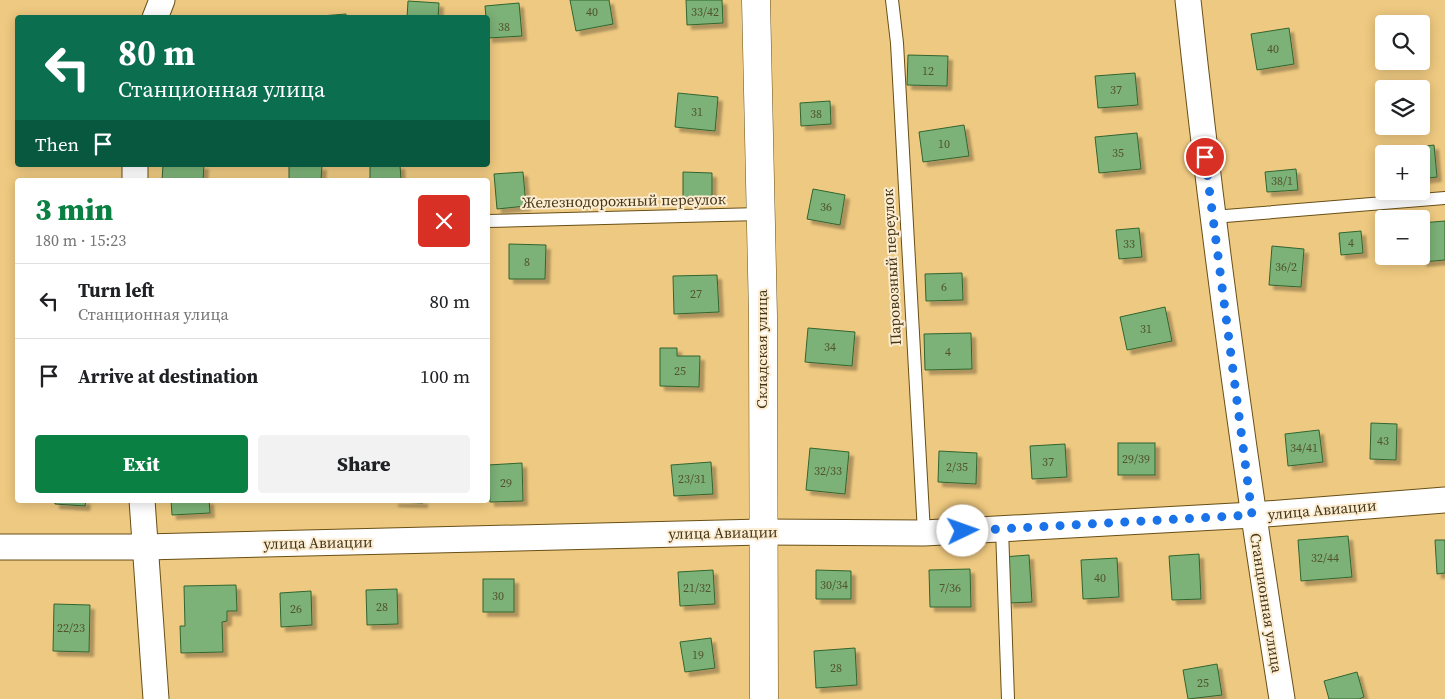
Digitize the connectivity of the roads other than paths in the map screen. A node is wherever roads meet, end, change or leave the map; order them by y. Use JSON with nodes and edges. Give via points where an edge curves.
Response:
{"nodes":[{"id":1,"x":162,"y":0,"type":"edge"},
{"id":2,"x":756,"y":0,"type":"edge"},
{"id":3,"x":892,"y":0,"type":"edge"},
{"id":4,"x":1188,"y":0,"type":"edge"},
{"id":5,"x":157,"y":15,"type":"edge"},
{"id":6,"x":1445,"y":198,"type":"edge"},
{"id":7,"x":760,"y":214,"type":"junction"},
{"id":8,"x":1213,"y":217,"type":"junction"},
{"id":9,"x":490,"y":221,"type":"edge"},
{"id":10,"x":1445,"y":500,"type":"edge"},
{"id":11,"x":142,"y":503,"type":"edge"},
{"id":12,"x":1252,"y":515,"type":"junction"},
{"id":13,"x":1002,"y":529,"type":"junction"},
{"id":14,"x":762,"y":532,"type":"junction"},
{"id":15,"x":924,"y":533,"type":"junction"},
{"id":16,"x":0,"y":547,"type":"edge"},
{"id":17,"x":145,"y":547,"type":"junction"},
{"id":18,"x":156,"y":699,"type":"edge"},
{"id":19,"x":764,"y":699,"type":"edge"},
{"id":20,"x":1008,"y":699,"type":"edge"},
{"id":21,"x":1282,"y":699,"type":"edge"}],
"edges":[{"from":1,"to":5,"type":"street"},
{"from":2,"to":7,"type":"street","name":"Складская улица"},
{"from":3,"to":15,"type":"lane","name":"Паровозный переулок"},
{"from":4,"to":8,"type":"street","name":"Станционная улица"},
{"from":6,"to":8,"type":"lane"},
{"from":7,"to":9,"type":"lane","name":"Железнодорожный переулок"},
{"from":7,"to":14,"type":"street","name":"Складская улица"},
{"from":8,"to":12,"type":"street","name":"Станционная улица"},
{"from":10,"to":12,"type":"street","name":"улица Авиации"},
{"from":11,"to":17,"type":"street"},
{"from":12,"to":13,"type":"street","name":"улица Авиации"},
{"from":12,"to":21,"type":"street","name":"Станционная улица"},
{"from":13,"to":15,"type":"street","name":"улица Авиации"},
{"from":13,"to":20,"type":"lane"},
{"from":14,"to":15,"type":"street","name":"улица Авиации"},
{"from":14,"to":17,"type":"street","name":"улица Авиации"},
{"from":14,"to":19,"type":"street","name":"Складская улица"},
{"from":16,"to":17,"type":"street","name":"улица Авиации"},
{"from":17,"to":18,"type":"street"}]}
